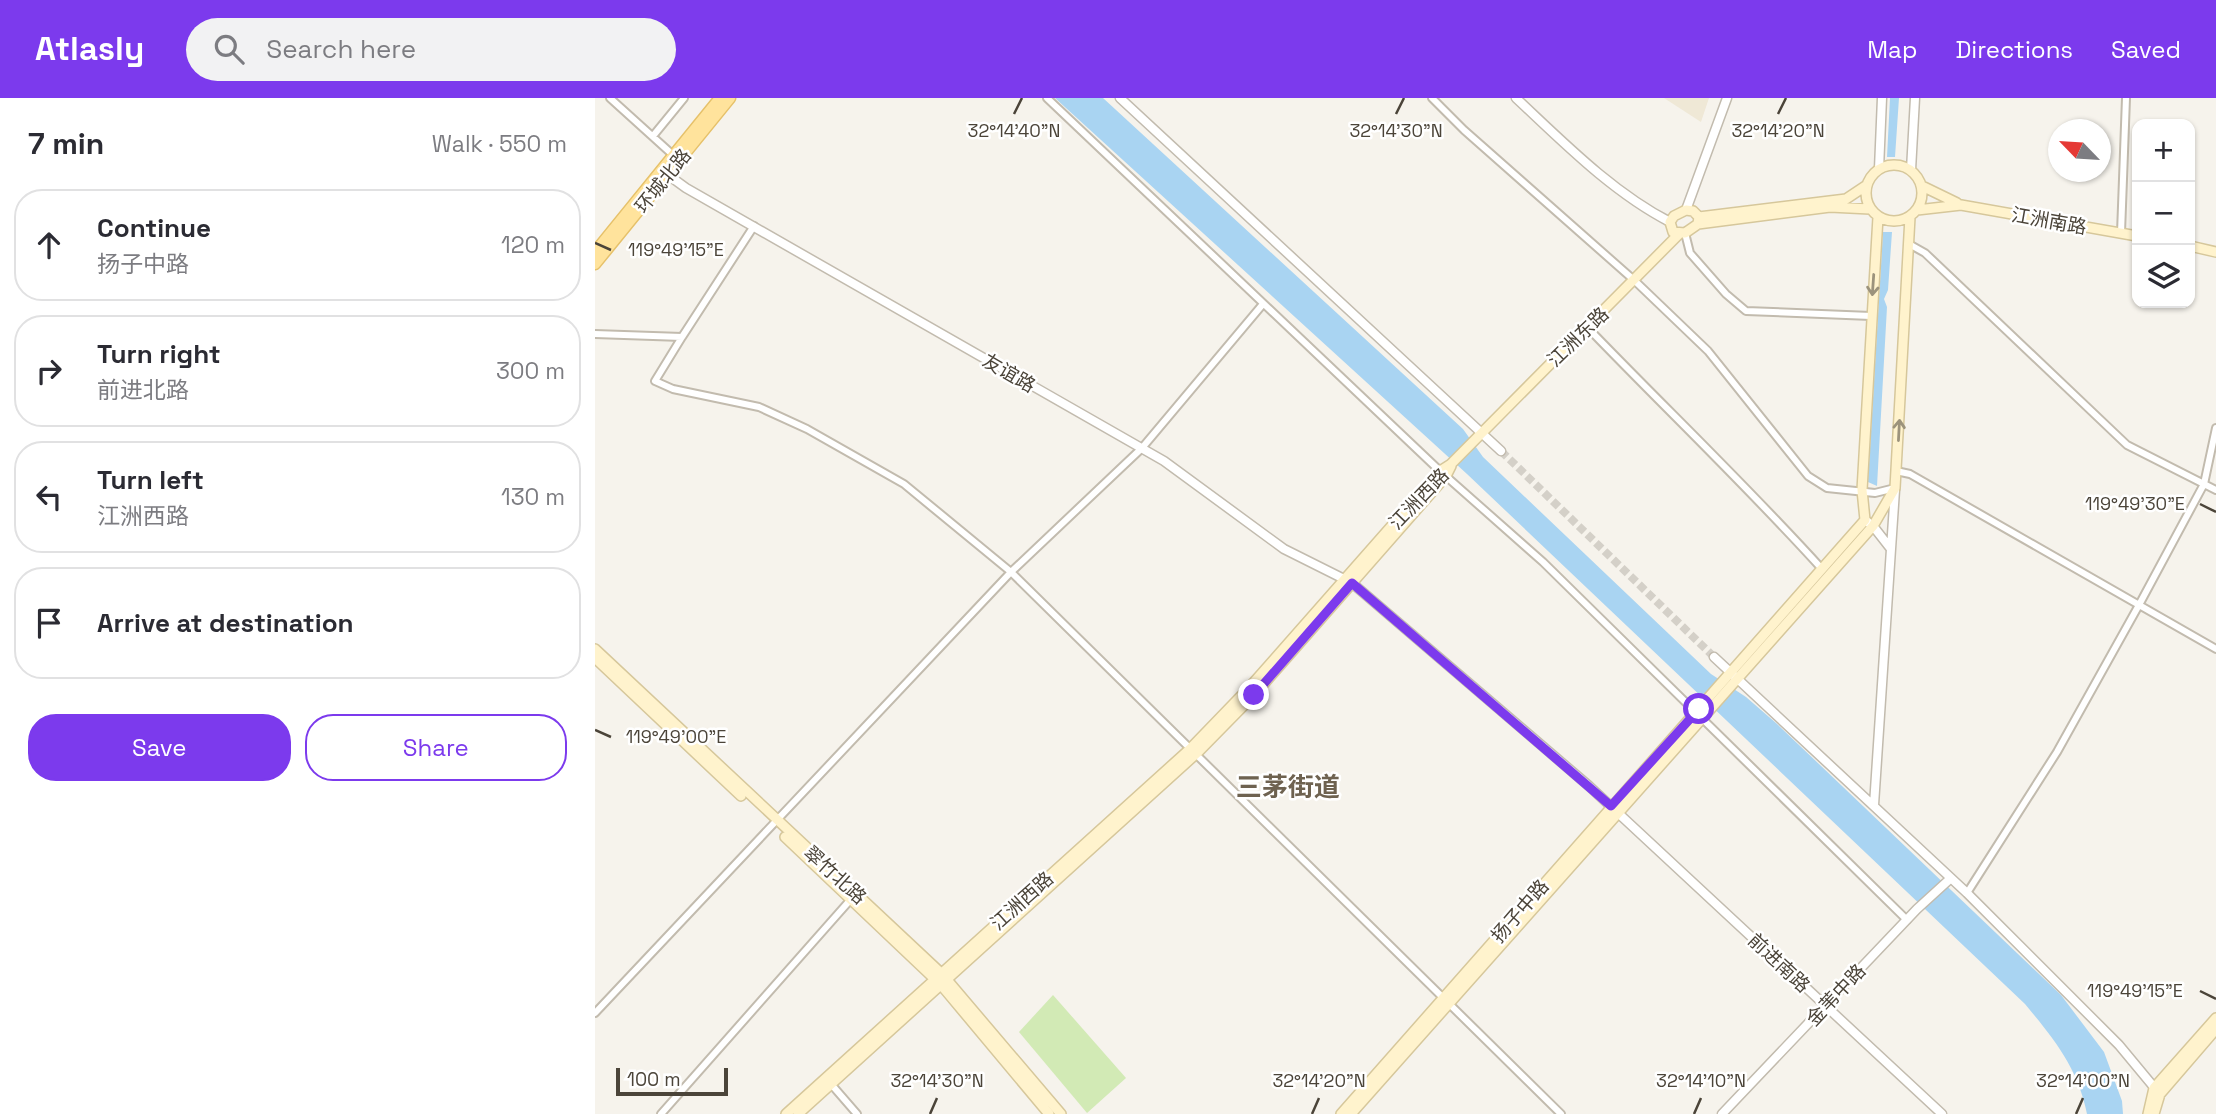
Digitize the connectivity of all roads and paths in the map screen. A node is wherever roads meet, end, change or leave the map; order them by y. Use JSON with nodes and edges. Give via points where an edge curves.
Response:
{"nodes":[{"id":1,"x":610,"y":98,"type":"edge"},
{"id":2,"x":684,"y":98,"type":"edge"},
{"id":3,"x":720,"y":98,"type":"edge"},
{"id":4,"x":730,"y":98,"type":"edge"},
{"id":5,"x":1047,"y":98,"type":"edge"},
{"id":6,"x":1120,"y":98,"type":"edge"},
{"id":7,"x":1431,"y":98,"type":"edge"},
{"id":8,"x":1516,"y":98,"type":"edge"},
{"id":9,"x":1727,"y":98,"type":"edge"},
{"id":10,"x":1882,"y":98,"type":"edge"},
{"id":11,"x":1915,"y":98,"type":"edge"},
{"id":12,"x":2126,"y":98,"type":"edge"},
{"id":13,"x":653,"y":136,"type":"junction"},
{"id":14,"x":674,"y":155,"type":"junction"},
{"id":15,"x":1879,"y":169,"type":"junction"},
{"id":16,"x":1911,"y":170,"type":"junction"},
{"id":17,"x":664,"y":172,"type":"junction"},
{"id":18,"x":1867,"y":185,"type":"junction"},
{"id":19,"x":1922,"y":186,"type":"junction"},
{"id":20,"x":1961,"y":205,"type":"junction"},
{"id":21,"x":1870,"y":209,"type":"junction"},
{"id":22,"x":1686,"y":210,"type":"junction"},
{"id":23,"x":1914,"y":214,"type":"junction"},
{"id":24,"x":1878,"y":217,"type":"junction"},
{"id":25,"x":1698,"y":221,"type":"junction"},
{"id":26,"x":1670,"y":222,"type":"junction"},
{"id":27,"x":754,"y":226,"type":"junction"},
{"id":28,"x":2121,"y":233,"type":"junction"},
{"id":29,"x":1682,"y":234,"type":"junction"},
{"id":30,"x":2132,"y":235,"type":"edge"},
{"id":31,"x":1909,"y":244,"type":"junction"},
{"id":32,"x":2195,"y":248,"type":"edge"},
{"id":33,"x":2216,"y":251,"type":"edge"},
{"id":34,"x":595,"y":252,"type":"edge"},
{"id":35,"x":595,"y":264,"type":"edge"},
{"id":36,"x":1635,"y":281,"type":"junction"},
{"id":37,"x":1262,"y":304,"type":"junction"},
{"id":38,"x":1871,"y":316,"type":"junction"},
{"id":39,"x":1587,"y":327,"type":"junction"},
{"id":40,"x":595,"y":334,"type":"edge"},
{"id":41,"x":682,"y":337,"type":"junction"},
{"id":42,"x":2216,"y":428,"type":"edge"},
{"id":43,"x":1479,"y":435,"type":"junction"},
{"id":44,"x":1142,"y":448,"type":"junction"},
{"id":45,"x":1501,"y":451,"type":"tunnel mouth"},
{"id":46,"x":1451,"y":464,"type":"joint"},
{"id":47,"x":1896,"y":471,"type":"junction"},
{"id":48,"x":1443,"y":473,"type":"junction"},
{"id":49,"x":2204,"y":484,"type":"junction"},
{"id":50,"x":1895,"y":488,"type":"junction"},
{"id":51,"x":1862,"y":490,"type":"junction"},
{"id":52,"x":2216,"y":490,"type":"edge"},
{"id":53,"x":1869,"y":523,"type":"junction"},
{"id":54,"x":1891,"y":549,"type":"junction"},
{"id":55,"x":1822,"y":569,"type":"junction"},
{"id":56,"x":1011,"y":572,"type":"junction"},
{"id":57,"x":1349,"y":581,"type":"junction"},
{"id":58,"x":2139,"y":605,"type":"junction"},
{"id":59,"x":595,"y":649,"type":"edge"},
{"id":60,"x":2216,"y":649,"type":"edge"},
{"id":61,"x":595,"y":657,"type":"edge"},
{"id":62,"x":1714,"y":657,"type":"tunnel mouth"},
{"id":63,"x":1733,"y":677,"type":"junction"},
{"id":64,"x":1700,"y":714,"type":"junction"},
{"id":65,"x":1194,"y":751,"type":"junction"},
{"id":66,"x":1874,"y":805,"type":"junction"},
{"id":67,"x":1614,"y":809,"type":"junction"},
{"id":68,"x":773,"y":822,"type":"junction"},
{"id":69,"x":1949,"y":880,"type":"junction"},
{"id":70,"x":1967,"y":893,"type":"junction"},
{"id":71,"x":852,"y":898,"type":"junction"},
{"id":72,"x":1907,"y":920,"type":"junction"},
{"id":73,"x":942,"y":980,"type":"junction"},
{"id":74,"x":1445,"y":1002,"type":"junction"},
{"id":75,"x":1826,"y":1006,"type":"junction"},
{"id":76,"x":595,"y":1013,"type":"edge"},
{"id":77,"x":2216,"y":1018,"type":"edge"},
{"id":78,"x":2216,"y":1029,"type":"edge"},
{"id":79,"x":831,"y":1084,"type":"junction"},
{"id":80,"x":2157,"y":1091,"type":"junction"},
{"id":81,"x":661,"y":1114,"type":"edge"},
{"id":82,"x":786,"y":1114,"type":"edge"},
{"id":83,"x":798,"y":1114,"type":"edge"},
{"id":84,"x":857,"y":1114,"type":"edge"},
{"id":85,"x":1049,"y":1114,"type":"edge"},
{"id":86,"x":1061,"y":1114,"type":"edge"},
{"id":87,"x":1341,"y":1114,"type":"edge"},
{"id":88,"x":1351,"y":1114,"type":"edge"},
{"id":89,"x":1560,"y":1114,"type":"edge"},
{"id":90,"x":1722,"y":1114,"type":"edge"},
{"id":91,"x":1942,"y":1114,"type":"edge"},
{"id":92,"x":2148,"y":1114,"type":"edge"},
{"id":93,"x":2154,"y":1114,"type":"edge"}],
"edges":[{"from":1,"to":13,"type":"street"},
{"from":2,"to":13,"type":"street"},
{"from":3,"to":14,"type":"main road","name":"环城北路"},
{"from":4,"to":17,"type":"main road","name":"环城北路"},
{"from":5,"to":37,"type":"street"},
{"from":6,"to":43,"type":"street"},
{"from":7,"to":36,"type":"street"},
{"from":8,"to":26,"type":"street","via":[[1561,141],[1647,210]]},
{"from":9,"to":22,"type":"street"},
{"from":10,"to":15,"type":"street"},
{"from":11,"to":16,"type":"street"},
{"from":12,"to":28,"type":"street"},
{"from":13,"to":14,"type":"street"},
{"from":14,"to":17,"type":"main road","name":"环城北路"},
{"from":15,"to":16,"type":"main road","via":[[1899,165]]},
{"from":15,"to":18,"type":"main road"},
{"from":16,"to":19,"type":"main road"},
{"from":17,"to":27,"type":"street","name":"友谊路"},
{"from":17,"to":34,"type":"main road","name":"环城北路"},
{"from":17,"to":35,"type":"main road","name":"环城北路"},
{"from":18,"to":21,"type":"main road"},
{"from":18,"to":25,"type":"main road","via":[[1846,199]]},
{"from":19,"to":20,"type":"main road"},
{"from":19,"to":23,"type":"main road"},
{"from":20,"to":23,"type":"main road"},
{"from":20,"to":28,"type":"main road","name":"江洲南路"},
{"from":21,"to":24,"type":"main road"},
{"from":21,"to":25,"type":"main road","via":[[1830,206]]},
{"from":22,"to":25,"type":"main road","via":[[1693,211]]},
{"from":22,"to":26,"type":"main road"},
{"from":23,"to":24,"type":"main road","via":[[1894,222]]},
{"from":23,"to":31,"type":"main road"},
{"from":24,"to":38,"type":"main road","one_way":true},
{"from":25,"to":29,"type":"main road","name":"江洲东路"},
{"from":26,"to":29,"type":"main road","via":[[1673,232]]},
{"from":27,"to":41,"type":"street"},
{"from":27,"to":44,"type":"street","name":"友谊路"},
{"from":28,"to":30,"type":"main road","name":"江洲南路"},
{"from":29,"to":36,"type":"main road","name":"江洲东路"},
{"from":29,"to":38,"type":"street","via":[[1691,253],[1746,311]]},
{"from":47,"to":31,"type":"main road","one_way":true},
{"from":31,"to":49,"type":"street","via":[[1925,253],[2127,445]]},
{"from":32,"to":33,"type":"main road"},
{"from":36,"to":39,"type":"main road","name":"江洲东路"},
{"from":36,"to":51,"type":"street","via":[[1708,351],[1808,476],[1827,488]]},
{"from":37,"to":44,"type":"street"},
{"from":37,"to":48,"type":"street"},
{"from":38,"to":51,"type":"main road"},
{"from":39,"to":43,"type":"main road","name":"江洲东路"},
{"from":39,"to":55,"type":"street"},
{"from":40,"to":41,"type":"street"},
{"from":41,"to":56,"type":"street","via":[[655,381],[759,407],[807,429],[904,484]]},
{"from":42,"to":49,"type":"street"},
{"from":43,"to":45,"type":"street"},
{"from":43,"to":46,"type":"main road","name":"江洲东路"},
{"from":44,"to":56,"type":"street"},
{"from":44,"to":57,"type":"street","name":"友谊路","via":[[1284,549]]},
{"from":46,"to":48,"type":"main road","name":"江洲西路"},
{"from":47,"to":50,"type":"main road"},
{"from":47,"to":58,"type":"street","via":[[1910,474]]},
{"from":48,"to":57,"type":"main road","name":"江洲西路"},
{"from":48,"to":64,"type":"street"},
{"from":49,"to":52,"type":"street"},
{"from":49,"to":58,"type":"street"},
{"from":50,"to":51,"type":"street","via":[[1875,493]]},
{"from":50,"to":53,"type":"main road"},
{"from":50,"to":54,"type":"street"},
{"from":51,"to":53,"type":"main road"},
{"from":53,"to":54,"type":"street"},
{"from":53,"to":55,"type":"main road"},
{"from":53,"to":63,"type":"main road"},
{"from":54,"to":66,"type":"street"},
{"from":55,"to":63,"type":"main road"},
{"from":56,"to":65,"type":"street"},
{"from":56,"to":68,"type":"street"},
{"from":57,"to":65,"type":"main road","name":"江洲西路","via":[[1254,695]]},
{"from":57,"to":67,"type":"street","name":"前进南路"},
{"from":58,"to":60,"type":"street"},
{"from":58,"to":70,"type":"street","via":[[2057,752]]},
{"from":59,"to":68,"type":"main road","name":"翠竹北路"},
{"from":61,"to":68,"type":"main road","name":"翠竹北路"},
{"from":62,"to":63,"type":"street"},
{"from":63,"to":64,"type":"main road","name":"扬子中路"},
{"from":63,"to":66,"type":"street"},
{"from":64,"to":67,"type":"main road","name":"扬子中路"},
{"from":64,"to":72,"type":"street"},
{"from":65,"to":73,"type":"main road","name":"江洲西路"},
{"from":65,"to":74,"type":"street"},
{"from":66,"to":69,"type":"street"},
{"from":67,"to":74,"type":"main road","name":"扬子中路"},
{"from":67,"to":75,"type":"street","name":"前进南路"},
{"from":68,"to":71,"type":"main road","name":"翠竹北路"},
{"from":68,"to":73,"type":"main road","name":"翠竹北路"},
{"from":68,"to":76,"type":"street"},
{"from":69,"to":70,"type":"street"},
{"from":69,"to":72,"type":"street","name":"金苇中路"},
{"from":70,"to":80,"type":"street","via":[[2119,1045]]},
{"from":71,"to":73,"type":"main road","name":"翠竹北路"},
{"from":71,"to":81,"type":"street"},
{"from":72,"to":75,"type":"street","name":"金苇中路"},
{"from":73,"to":79,"type":"main road","name":"江洲西路"},
{"from":73,"to":82,"type":"main road","name":"江洲西路"},
{"from":73,"to":85,"type":"main road","name":"翠竹北路"},
{"from":73,"to":86,"type":"main road","name":"翠竹北路"},
{"from":74,"to":87,"type":"main road","name":"扬子中路"},
{"from":74,"to":88,"type":"main road","name":"扬子中路"},
{"from":74,"to":89,"type":"street"},
{"from":75,"to":90,"type":"street","name":"金苇中路"},
{"from":75,"to":91,"type":"street","name":"前进南路"},
{"from":77,"to":80,"type":"main road"},
{"from":78,"to":80,"type":"main road"},
{"from":79,"to":83,"type":"main road","name":"江洲西路"},
{"from":79,"to":84,"type":"street"},
{"from":80,"to":92,"type":"main road"},
{"from":80,"to":93,"type":"main road"}]}
